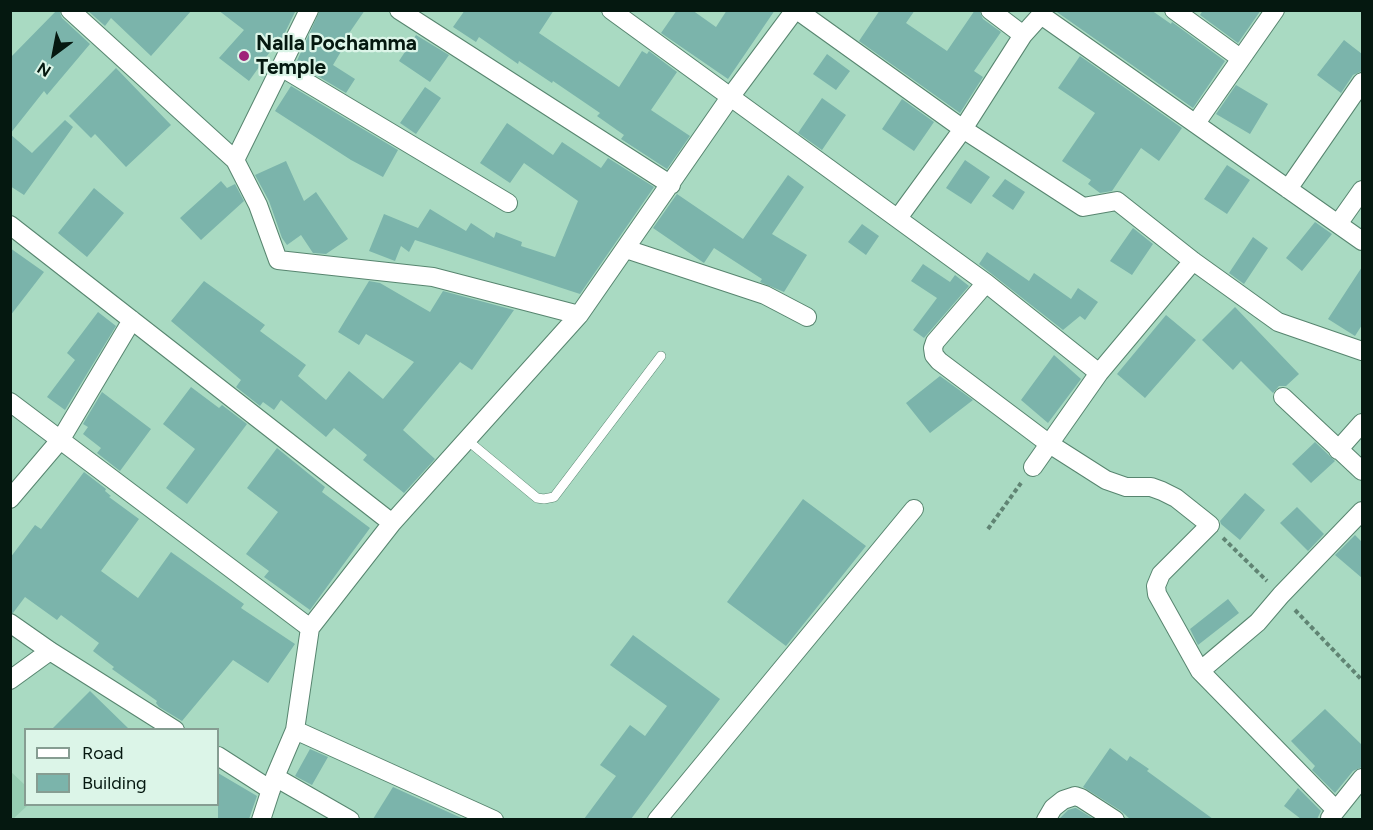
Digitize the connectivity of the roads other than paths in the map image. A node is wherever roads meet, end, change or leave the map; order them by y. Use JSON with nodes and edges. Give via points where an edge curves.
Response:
{"nodes":[{"id":1,"x":70,"y":10,"type":"edge"},
{"id":2,"x":309,"y":10,"type":"edge"},
{"id":3,"x":399,"y":10,"type":"edge"},
{"id":4,"x":611,"y":10,"type":"edge"},
{"id":5,"x":796,"y":10,"type":"edge"},
{"id":6,"x":990,"y":10,"type":"edge"},
{"id":7,"x":1174,"y":10,"type":"edge"},
{"id":8,"x":1275,"y":10,"type":"edge"},
{"id":9,"x":1023,"y":35,"type":"junction"},
{"id":10,"x":1240,"y":58,"type":"junction"},
{"id":11,"x":281,"y":67,"type":"junction"},
{"id":12,"x":1362,"y":82,"type":"edge"},
{"id":13,"x":731,"y":96,"type":"junction"},
{"id":14,"x":1196,"y":123,"type":"junction"},
{"id":15,"x":963,"y":129,"type":"junction"},
{"id":16,"x":235,"y":160,"type":"junction"},
{"id":17,"x":671,"y":185,"type":"junction"},
{"id":18,"x":1288,"y":189,"type":"junction"},
{"id":19,"x":1362,"y":190,"type":"edge"},
{"id":20,"x":508,"y":203,"type":"dead end"},
{"id":21,"x":898,"y":218,"type":"junction"},
{"id":22,"x":1338,"y":224,"type":"junction"},
{"id":23,"x":10,"y":225,"type":"edge"},
{"id":24,"x":1362,"y":241,"type":"edge"},
{"id":25,"x":626,"y":249,"type":"junction"},
{"id":26,"x":1193,"y":261,"type":"junction"},
{"id":27,"x":986,"y":283,"type":"junction"},
{"id":28,"x":579,"y":315,"type":"junction"},
{"id":29,"x":807,"y":317,"type":"dead end"},
{"id":30,"x":132,"y":320,"type":"junction"},
{"id":31,"x":1360,"y":346,"type":"edge"},
{"id":32,"x":661,"y":356,"type":"dead end"},
{"id":33,"x":1099,"y":373,"type":"junction"},
{"id":34,"x":1283,"y":397,"type":"dead end"},
{"id":35,"x":10,"y":402,"type":"edge"},
{"id":36,"x":1362,"y":423,"type":"edge"},
{"id":37,"x":61,"y":439,"type":"junction"},
{"id":38,"x":467,"y":440,"type":"junction"},
{"id":39,"x":1048,"y":443,"type":"junction"},
{"id":40,"x":1338,"y":450,"type":"junction"},
{"id":41,"x":1033,"y":467,"type":"road end"},
{"id":42,"x":1362,"y":471,"type":"edge"},
{"id":43,"x":10,"y":500,"type":"edge"},
{"id":44,"x":914,"y":509,"type":"dead end"},
{"id":45,"x":1362,"y":511,"type":"edge"},
{"id":46,"x":392,"y":523,"type":"junction"},
{"id":47,"x":10,"y":623,"type":"edge"},
{"id":48,"x":310,"y":628,"type":"junction"},
{"id":49,"x":50,"y":651,"type":"junction"},
{"id":50,"x":1200,"y":671,"type":"junction"},
{"id":51,"x":10,"y":680,"type":"edge"},
{"id":52,"x":173,"y":728,"type":"edge"},
{"id":53,"x":295,"y":730,"type":"junction"},
{"id":54,"x":219,"y":756,"type":"edge"},
{"id":55,"x":1362,"y":778,"type":"edge"},
{"id":56,"x":273,"y":783,"type":"junction"},
{"id":57,"x":1332,"y":814,"type":"edge"},
{"id":58,"x":261,"y":819,"type":"edge"},
{"id":59,"x":350,"y":819,"type":"edge"},
{"id":60,"x":494,"y":819,"type":"edge"},
{"id":61,"x":657,"y":819,"type":"edge"},
{"id":62,"x":1046,"y":819,"type":"edge"},
{"id":63,"x":1115,"y":819,"type":"edge"}],
"edges":[{"from":1,"to":16,"type":"street"},
{"from":2,"to":11,"type":"street"},
{"from":3,"to":17,"type":"street"},
{"from":4,"to":13,"type":"street"},
{"from":5,"to":13,"type":"street"},
{"from":5,"to":15,"type":"street"},
{"from":6,"to":9,"type":"street"},
{"from":7,"to":10,"type":"street"},
{"from":8,"to":10,"type":"street"},
{"from":9,"to":14,"type":"street","via":[[1041,15]]},
{"from":9,"to":15,"type":"street"},
{"from":10,"to":14,"type":"street"},
{"from":11,"to":16,"type":"street"},
{"from":11,"to":20,"type":"street"},
{"from":12,"to":18,"type":"street"},
{"from":13,"to":17,"type":"street"},
{"from":13,"to":21,"type":"street"},
{"from":14,"to":18,"type":"street"},
{"from":15,"to":21,"type":"street"},
{"from":15,"to":26,"type":"street","via":[[1083,207],[1117,201]]},
{"from":16,"to":28,"type":"street","via":[[278,260],[433,277]]},
{"from":17,"to":25,"type":"street"},
{"from":18,"to":22,"type":"street"},
{"from":19,"to":22,"type":"street"},
{"from":21,"to":27,"type":"street"},
{"from":22,"to":24,"type":"street"},
{"from":23,"to":30,"type":"street"},
{"from":25,"to":28,"type":"street"},
{"from":25,"to":29,"type":"street","via":[[765,295]]},
{"from":26,"to":31,"type":"street","via":[[1278,322]]},
{"from":26,"to":33,"type":"street"},
{"from":27,"to":33,"type":"street"},
{"from":27,"to":39,"type":"street","via":[[935,342],[934,355]]},
{"from":28,"to":38,"type":"street"},
{"from":30,"to":37,"type":"street"},
{"from":30,"to":46,"type":"street"},
{"from":32,"to":38,"type":"lane","via":[[554,497],[537,498]]},
{"from":33,"to":39,"type":"street"},
{"from":34,"to":40,"type":"street"},
{"from":35,"to":37,"type":"street"},
{"from":36,"to":40,"type":"street"},
{"from":37,"to":43,"type":"street"},
{"from":37,"to":48,"type":"street"},
{"from":38,"to":46,"type":"street"},
{"from":39,"to":41,"type":"street"},
{"from":39,"to":50,"type":"street","via":[[1106,480],[1139,489],[1150,487],[1176,498],[1210,525],[1161,574],[1156,586]]},
{"from":40,"to":42,"type":"street"},
{"from":44,"to":61,"type":"street"},
{"from":45,"to":50,"type":"street","via":[[1258,622]]},
{"from":46,"to":48,"type":"street"},
{"from":47,"to":49,"type":"street"},
{"from":48,"to":53,"type":"street"},
{"from":49,"to":51,"type":"street"},
{"from":49,"to":52,"type":"street"},
{"from":50,"to":57,"type":"street"},
{"from":53,"to":56,"type":"street"},
{"from":53,"to":60,"type":"street"},
{"from":54,"to":56,"type":"street"},
{"from":55,"to":57,"type":"street"},
{"from":56,"to":58,"type":"street"},
{"from":56,"to":59,"type":"street"},
{"from":62,"to":63,"type":"street","via":[[1063,800],[1075,796]]}]}
